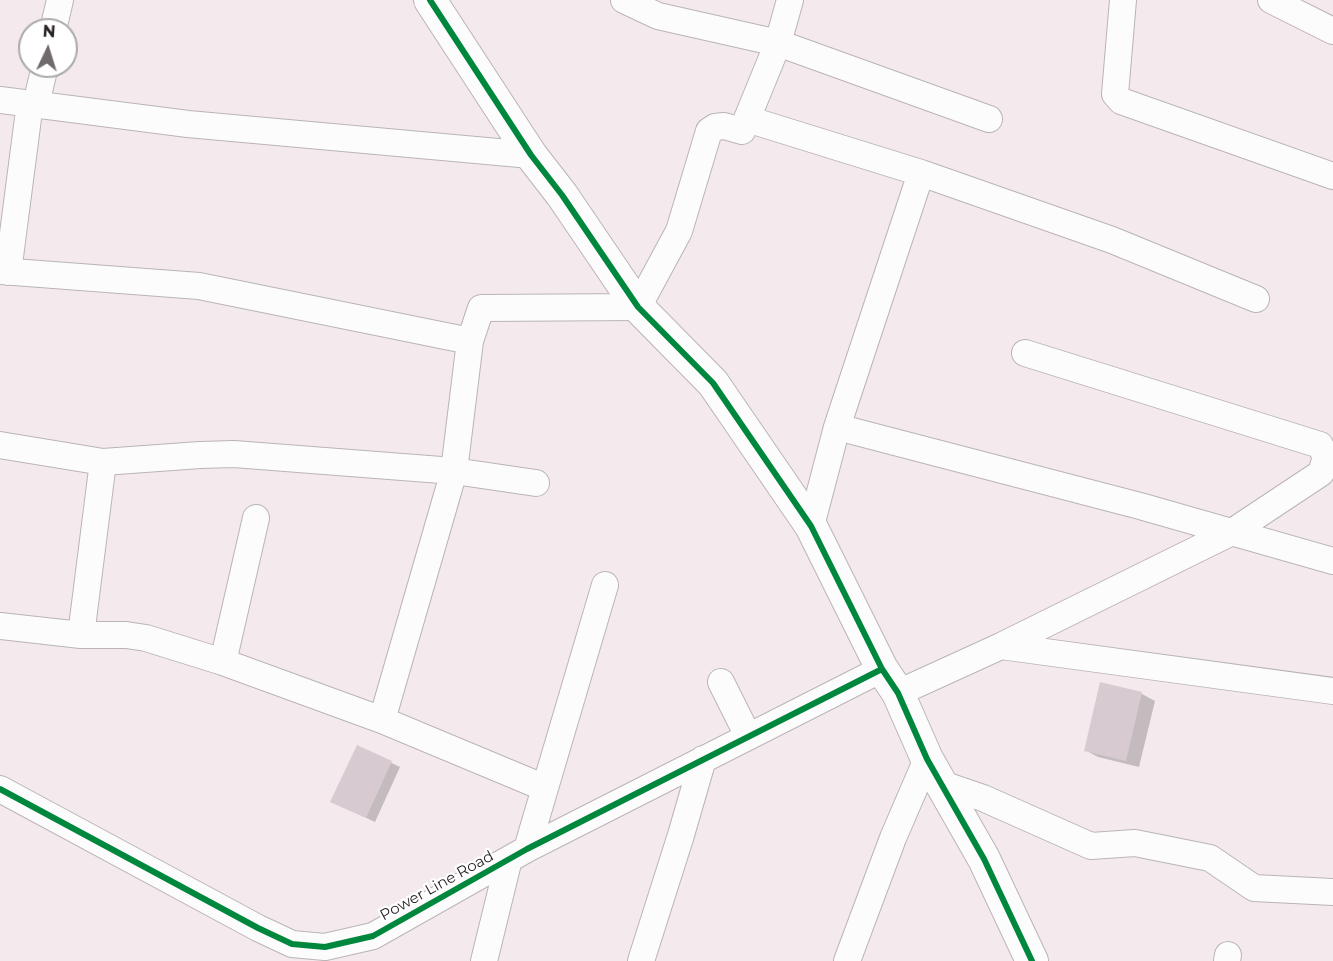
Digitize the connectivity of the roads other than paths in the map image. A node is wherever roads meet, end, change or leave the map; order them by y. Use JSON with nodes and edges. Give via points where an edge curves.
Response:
{"nodes":[{"id":1,"x":60,"y":0,"type":"edge"},
{"id":2,"x":430,"y":0,"type":"edge"},
{"id":3,"x":624,"y":0,"type":"edge"},
{"id":4,"x":790,"y":0,"type":"edge"},
{"id":5,"x":1123,"y":0,"type":"edge"},
{"id":6,"x":1271,"y":0,"type":"edge"},
{"id":7,"x":56,"y":18,"type":"edge"},
{"id":8,"x":1333,"y":31,"type":"edge"},
{"id":9,"x":778,"y":43,"type":"junction"},
{"id":10,"x":41,"y":78,"type":"edge"},
{"id":11,"x":0,"y":100,"type":"edge"},
{"id":12,"x":33,"y":104,"type":"junction"},
{"id":13,"x":747,"y":119,"type":"junction"},
{"id":14,"x":989,"y":119,"type":"dead end"},
{"id":15,"x":531,"y":155,"type":"junction"},
{"id":16,"x":921,"y":173,"type":"junction"},
{"id":17,"x":1333,"y":176,"type":"edge"},
{"id":18,"x":4,"y":271,"type":"edge"},
{"id":19,"x":1256,"y":299,"type":"dead end"},
{"id":20,"x":638,"y":307,"type":"junction"},
{"id":21,"x":470,"y":341,"type":"junction"},
{"id":22,"x":1025,"y":353,"type":"dead end"},
{"id":23,"x":837,"y":427,"type":"junction"},
{"id":24,"x":0,"y":445,"type":"edge"},
{"id":25,"x":103,"y":462,"type":"junction"},
{"id":26,"x":454,"y":471,"type":"junction"},
{"id":27,"x":536,"y":483,"type":"dead end"},
{"id":28,"x":256,"y":518,"type":"dead end"},
{"id":29,"x":811,"y":526,"type":"junction"},
{"id":30,"x":1232,"y":532,"type":"junction"},
{"id":31,"x":1333,"y":561,"type":"edge"},
{"id":32,"x":604,"y":585,"type":"dead end"},
{"id":33,"x":0,"y":627,"type":"edge"},
{"id":34,"x":81,"y":635,"type":"junction"},
{"id":35,"x":1001,"y":646,"type":"junction"},
{"id":36,"x":223,"y":662,"type":"junction"},
{"id":37,"x":890,"y":681,"type":"junction"},
{"id":38,"x":721,"y":682,"type":"dead end"},
{"id":39,"x":1333,"y":691,"type":"edge"},
{"id":40,"x":382,"y":720,"type":"junction"},
{"id":41,"x":748,"y":736,"type":"junction"},
{"id":42,"x":703,"y":759,"type":"junction"},
{"id":43,"x":935,"y":771,"type":"junction"},
{"id":44,"x":545,"y":788,"type":"junction"},
{"id":45,"x":0,"y":789,"type":"edge"},
{"id":46,"x":518,"y":854,"type":"junction"},
{"id":47,"x":1333,"y":892,"type":"edge"},
{"id":48,"x":299,"y":953,"type":"edge"},
{"id":49,"x":484,"y":961,"type":"edge"},
{"id":50,"x":641,"y":961,"type":"edge"},
{"id":51,"x":847,"y":961,"type":"edge"},
{"id":52,"x":1032,"y":961,"type":"edge"}],
"edges":[{"from":1,"to":7,"type":"street"},
{"from":2,"to":15,"type":"street"},
{"from":3,"to":9,"type":"street","via":[[658,16]]},
{"from":4,"to":9,"type":"street"},
{"from":5,"to":17,"type":"street","via":[[1116,94],[1121,101]]},
{"from":6,"to":8,"type":"street"},
{"from":9,"to":13,"type":"street"},
{"from":9,"to":14,"type":"street"},
{"from":10,"to":12,"type":"street"},
{"from":11,"to":12,"type":"street"},
{"from":12,"to":15,"type":"street","via":[[188,124]]},
{"from":12,"to":18,"type":"street"},
{"from":13,"to":16,"type":"street"},
{"from":13,"to":20,"type":"street","via":[[742,131],[724,126],[709,131],[679,231]]},
{"from":15,"to":20,"type":"street"},
{"from":16,"to":19,"type":"street","via":[[1112,240]]},
{"from":16,"to":23,"type":"street"},
{"from":18,"to":21,"type":"street","via":[[199,286]]},
{"from":20,"to":21,"type":"street","via":[[481,308]]},
{"from":20,"to":29,"type":"street","via":[[712,382]]},
{"from":21,"to":26,"type":"street"},
{"from":22,"to":30,"type":"street","name":"Power Line Road","via":[[1320,445],[1326,457],[1321,472]]},
{"from":23,"to":29,"type":"street"},
{"from":23,"to":30,"type":"street"},
{"from":24,"to":25,"type":"street"},
{"from":25,"to":26,"type":"street","via":[[234,454]]},
{"from":25,"to":34,"type":"street"},
{"from":26,"to":27,"type":"street"},
{"from":26,"to":40,"type":"street"},
{"from":28,"to":36,"type":"street"},
{"from":29,"to":37,"type":"street"},
{"from":30,"to":31,"type":"street"},
{"from":30,"to":35,"type":"street","name":"Power Line Road"},
{"from":32,"to":44,"type":"street"},
{"from":33,"to":34,"type":"street"},
{"from":34,"to":36,"type":"street","via":[[146,638]]},
{"from":35,"to":37,"type":"street","name":"Power Line Road"},
{"from":35,"to":39,"type":"street"},
{"from":36,"to":40,"type":"street"},
{"from":37,"to":41,"type":"street","name":"Power Line Road"},
{"from":37,"to":43,"type":"street"},
{"from":38,"to":41,"type":"street"},
{"from":40,"to":44,"type":"street"},
{"from":41,"to":42,"type":"street","name":"Power Line Road"},
{"from":42,"to":46,"type":"street","name":"Power Line Road"},
{"from":42,"to":50,"type":"street"},
{"from":43,"to":47,"type":"street","via":[[983,798],[1091,846],[1136,843],[1210,858],[1254,888]]},
{"from":43,"to":51,"type":"street","via":[[893,838]]},
{"from":43,"to":52,"type":"street","via":[[984,859]]},
{"from":44,"to":46,"type":"street"},
{"from":45,"to":48,"type":"street","name":"Power Line Road","via":[[292,944]]},
{"from":46,"to":48,"type":"street","name":"Power Line Road","via":[[373,936]]},
{"from":46,"to":49,"type":"street"}]}
